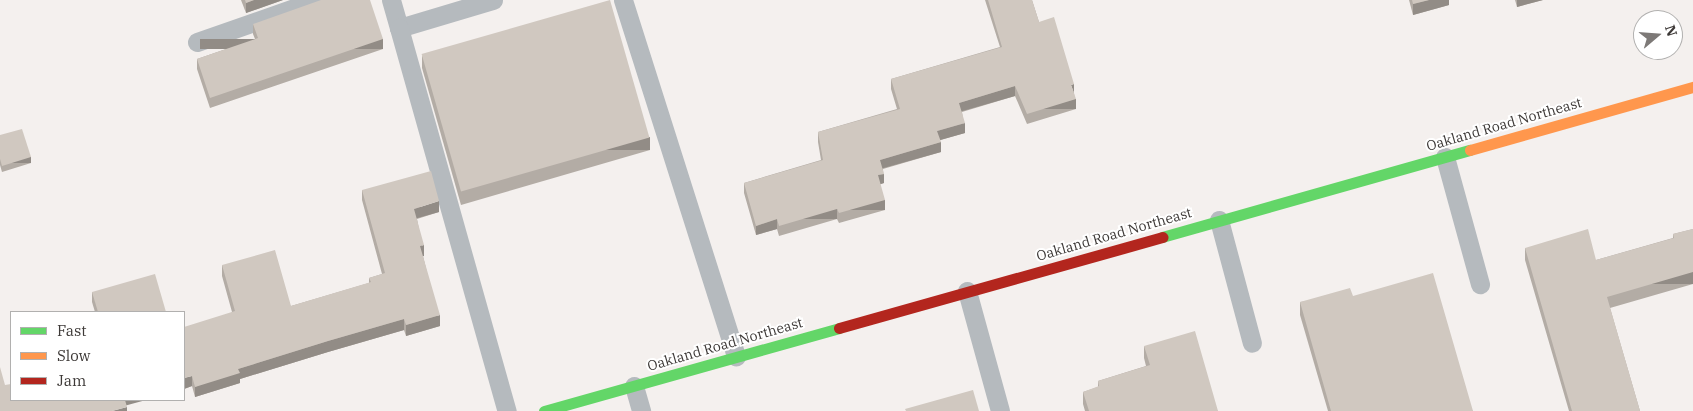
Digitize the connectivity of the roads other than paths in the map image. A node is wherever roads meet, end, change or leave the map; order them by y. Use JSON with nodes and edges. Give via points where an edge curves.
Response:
{"nodes":[{"id":1,"x":317,"y":0,"type":"edge"},
{"id":2,"x":391,"y":0,"type":"edge"},
{"id":3,"x":493,"y":0,"type":"edge"},
{"id":4,"x":623,"y":0,"type":"edge"},
{"id":5,"x":399,"y":28,"type":"junction"},
{"id":6,"x":198,"y":42,"type":"dead end"},
{"id":7,"x":1693,"y":86,"type":"edge"},
{"id":8,"x":1445,"y":157,"type":"junction"},
{"id":9,"x":1219,"y":220,"type":"junction"},
{"id":10,"x":1480,"y":284,"type":"dead end"},
{"id":11,"x":967,"y":292,"type":"junction"},
{"id":12,"x":1252,"y":343,"type":"dead end"},
{"id":13,"x":736,"y":357,"type":"junction"},
{"id":14,"x":634,"y":386,"type":"junction"},
{"id":15,"x":507,"y":411,"type":"edge"},
{"id":16,"x":544,"y":411,"type":"edge"},
{"id":17,"x":641,"y":411,"type":"edge"},
{"id":18,"x":1000,"y":411,"type":"edge"}],
"edges":[{"from":1,"to":6,"type":"lane"},
{"from":2,"to":5,"type":"lane"},
{"from":3,"to":5,"type":"lane"},
{"from":4,"to":13,"type":"lane"},
{"from":5,"to":15,"type":"lane"},
{"from":7,"to":8,"type":"main road","name":"Oakland Road Northeast"},
{"from":8,"to":9,"type":"main road","name":"Oakland Road Northeast"},
{"from":8,"to":10,"type":"lane"},
{"from":9,"to":11,"type":"main road","name":"Oakland Road Northeast"},
{"from":9,"to":12,"type":"lane"},
{"from":11,"to":13,"type":"main road","name":"Oakland Road Northeast"},
{"from":11,"to":18,"type":"lane"},
{"from":13,"to":14,"type":"main road","name":"Oakland Road Northeast"},
{"from":14,"to":16,"type":"main road","name":"Oakland Road Northeast"},
{"from":14,"to":17,"type":"lane"}]}
